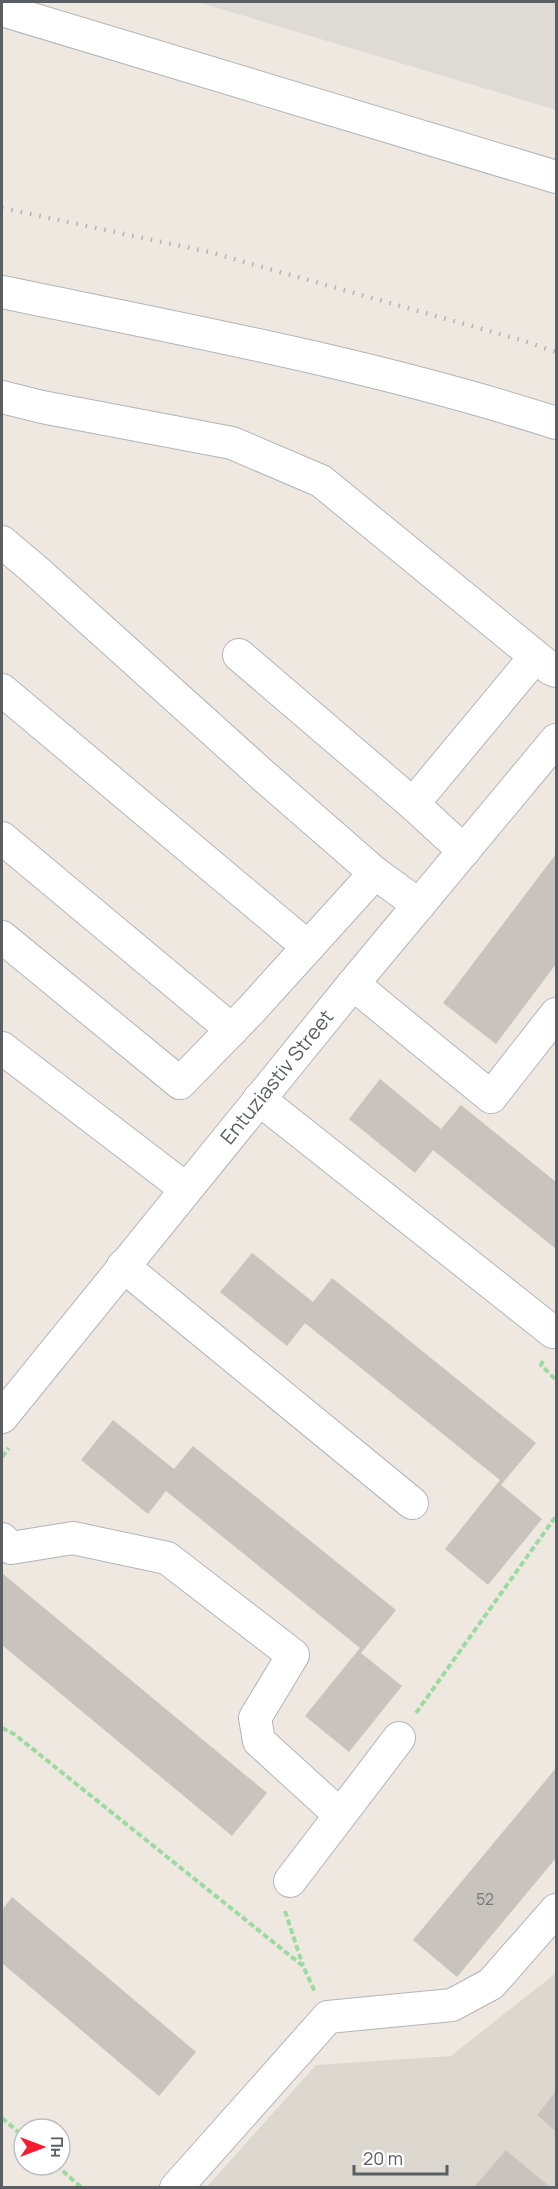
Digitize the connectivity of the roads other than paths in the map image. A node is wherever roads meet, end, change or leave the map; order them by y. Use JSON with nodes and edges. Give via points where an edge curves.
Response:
{"nodes":[{"id":1,"x":2,"y":10,"type":"edge"},
{"id":2,"x":556,"y":177,"type":"edge"},
{"id":3,"x":2,"y":292,"type":"edge"},
{"id":4,"x":2,"y":396,"type":"edge"},
{"id":5,"x":556,"y":423,"type":"edge"},
{"id":6,"x":2,"y":542,"type":"edge"},
{"id":7,"x":239,"y":656,"type":"dead end"},
{"id":8,"x":546,"y":664,"type":"edge"},
{"id":9,"x":2,"y":690,"type":"edge"},
{"id":10,"x":556,"y":740,"type":"edge"},
{"id":11,"x":413,"y":804,"type":"junction"},
{"id":12,"x":2,"y":838,"type":"edge"},
{"id":13,"x":464,"y":851,"type":"junction"},
{"id":14,"x":375,"y":873,"type":"junction"},
{"id":15,"x":418,"y":905,"type":"junction"},
{"id":16,"x":2,"y":937,"type":"edge"},
{"id":17,"x":309,"y":946,"type":"junction"},
{"id":18,"x":353,"y":984,"type":"junction"},
{"id":19,"x":556,"y":1014,"type":"edge"},
{"id":20,"x":232,"y":1030,"type":"junction"},
{"id":21,"x":2,"y":1048,"type":"edge"},
{"id":22,"x":259,"y":1099,"type":"junction"},
{"id":23,"x":186,"y":1189,"type":"junction"},
{"id":24,"x":123,"y":1266,"type":"junction"},
{"id":25,"x":553,"y":1332,"type":"dead end"},
{"id":26,"x":2,"y":1417,"type":"edge"},
{"id":27,"x":412,"y":1503,"type":"dead end"},
{"id":28,"x":2,"y":1539,"type":"edge"},
{"id":29,"x":399,"y":1738,"type":"road end"},
{"id":30,"x":340,"y":1815,"type":"junction"},
{"id":31,"x":290,"y":1881,"type":"road end"},
{"id":32,"x":556,"y":1910,"type":"edge"},
{"id":33,"x":176,"y":2187,"type":"edge"}],
"edges":[{"from":1,"to":2,"type":"street"},
{"from":3,"to":5,"type":"street","via":[[296,354],[480,398]]},
{"from":4,"to":8,"type":"street","via":[[232,443],[321,481]]},
{"from":6,"to":14,"type":"street"},
{"from":7,"to":11,"type":"street"},
{"from":8,"to":11,"type":"street"},
{"from":9,"to":17,"type":"street"},
{"from":10,"to":13,"type":"street","name":"Entuziastiv Street"},
{"from":11,"to":13,"type":"street"},
{"from":12,"to":20,"type":"street"},
{"from":13,"to":15,"type":"street","name":"Entuziastiv Street"},
{"from":14,"to":15,"type":"street"},
{"from":14,"to":17,"type":"street"},
{"from":15,"to":18,"type":"street","name":"Entuziastiv Street"},
{"from":16,"to":20,"type":"street","via":[[180,1083]]},
{"from":17,"to":20,"type":"street"},
{"from":18,"to":19,"type":"street","via":[[491,1097]]},
{"from":18,"to":22,"type":"street","name":"Entuziastiv Street"},
{"from":21,"to":23,"type":"street"},
{"from":22,"to":23,"type":"street","name":"Entuziastiv Street"},
{"from":22,"to":25,"type":"street"},
{"from":23,"to":24,"type":"street","name":"Entuziastiv Street"},
{"from":24,"to":26,"type":"street","name":"Entuziastiv Street"},
{"from":24,"to":27,"type":"street"},
{"from":28,"to":30,"type":"street","via":[[11,1548],[73,1538],[167,1558],[293,1655],[255,1718],[259,1741]]},
{"from":29,"to":30,"type":"street"},
{"from":30,"to":31,"type":"street"},
{"from":32,"to":33,"type":"street","via":[[491,1984],[452,2005],[327,2017]]}]}
